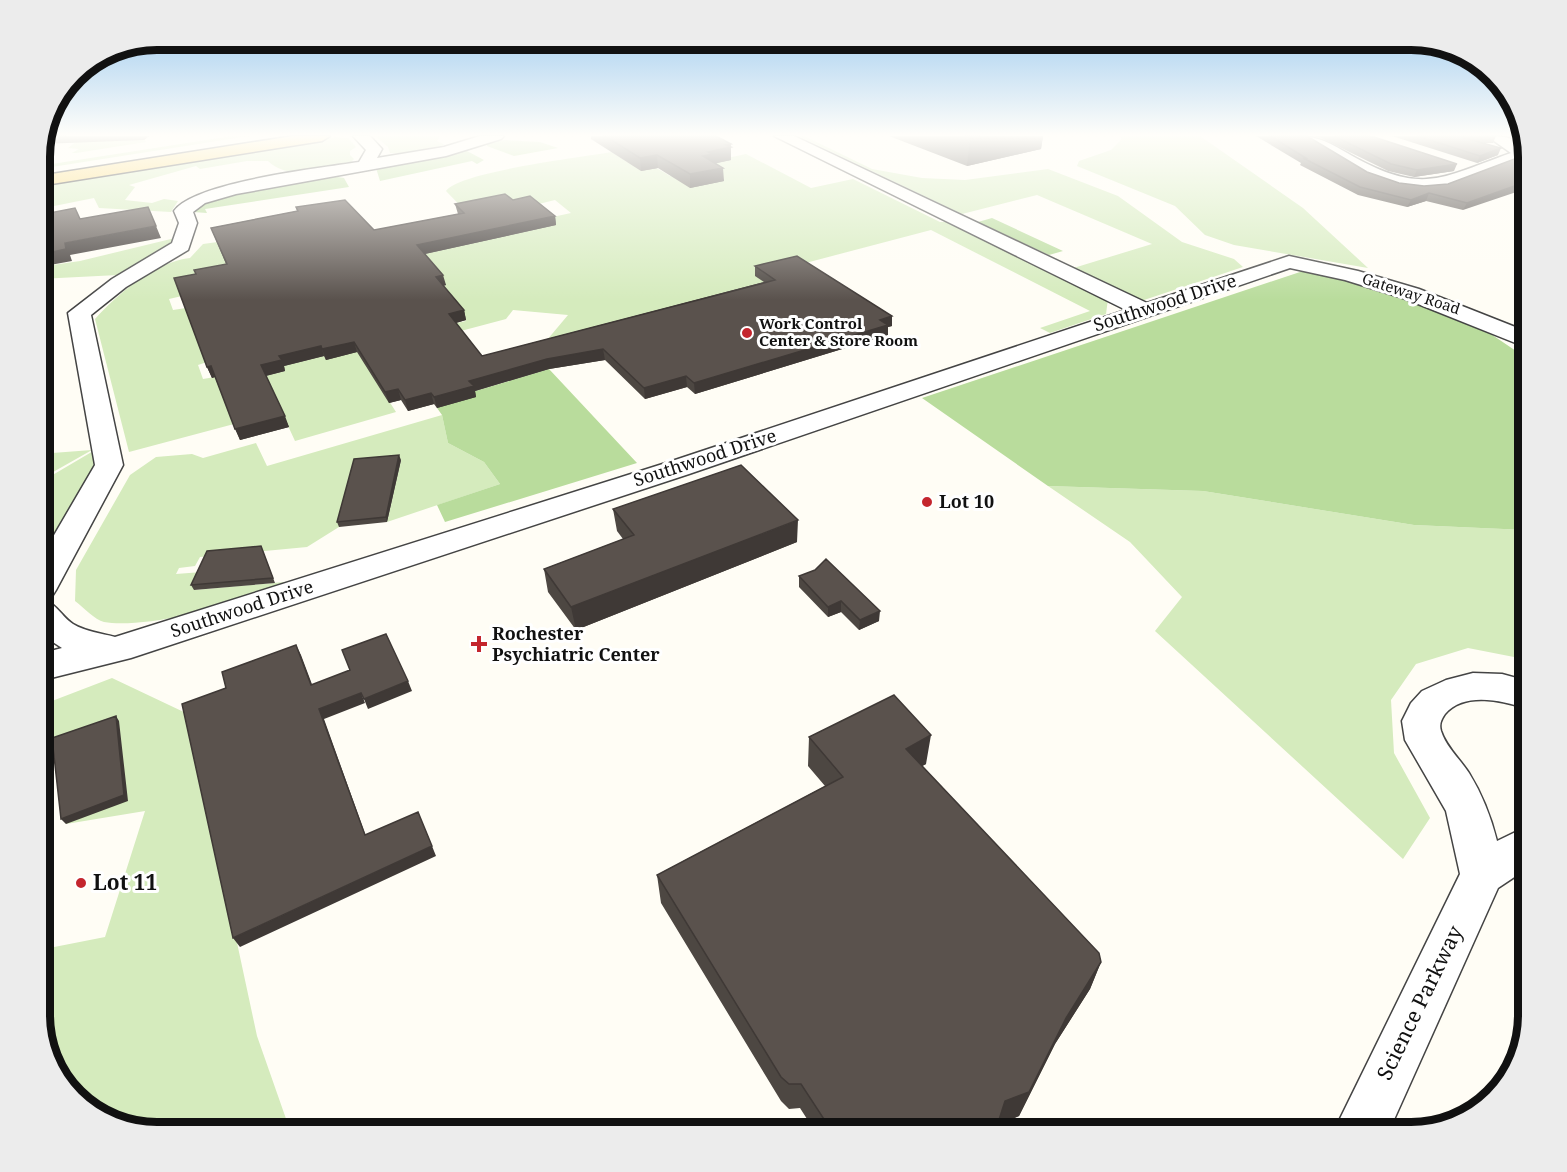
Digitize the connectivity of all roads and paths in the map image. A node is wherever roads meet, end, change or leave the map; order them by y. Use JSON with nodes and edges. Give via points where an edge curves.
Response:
{"nodes":[{"id":1,"x":227,"y":191,"type":"edge"},
{"id":2,"x":896,"y":191,"type":"edge"},
{"id":3,"x":1289,"y":262,"type":"joint"},
{"id":4,"x":1144,"y":310,"type":"junction"},
{"id":5,"x":1518,"y":337,"type":"edge"},
{"id":6,"x":50,"y":574,"type":"edge"},
{"id":7,"x":50,"y":625,"type":"edge"},
{"id":8,"x":118,"y":649,"type":"junction"},
{"id":9,"x":50,"y":664,"type":"edge"},
{"id":10,"x":1518,"y":693,"type":"edge"},
{"id":11,"x":1518,"y":851,"type":"edge"},
{"id":12,"x":1482,"y":874,"type":"junction"},
{"id":13,"x":1365,"y":1122,"type":"edge"}],
"edges":[{"from":1,"to":6,"type":"street","via":[[199,198],[183,211],[188,223],[181,246],[119,283],[79,313],[109,465]]},
{"from":2,"to":4,"type":"street"},
{"from":3,"to":4,"type":"street","name":"Southwood Drive"},
{"from":3,"to":5,"type":"street","name":"Gateway Road","via":[[1338,271],[1416,294]]},
{"from":4,"to":8,"type":"street","name":"Southwood Drive","via":[[679,468]]},
{"from":7,"to":8,"type":"street","name":"Southwood Drive","via":[[71,640]]},
{"from":8,"to":9,"type":"street","name":"Southwood Drive"},
{"from":10,"to":12,"type":"street","via":[[1467,687],[1445,692],[1432,702],[1422,718],[1421,731],[1472,819]]},
{"from":11,"to":12,"type":"street"},
{"from":12,"to":13,"type":"street","name":"Science Parkway"}]}
